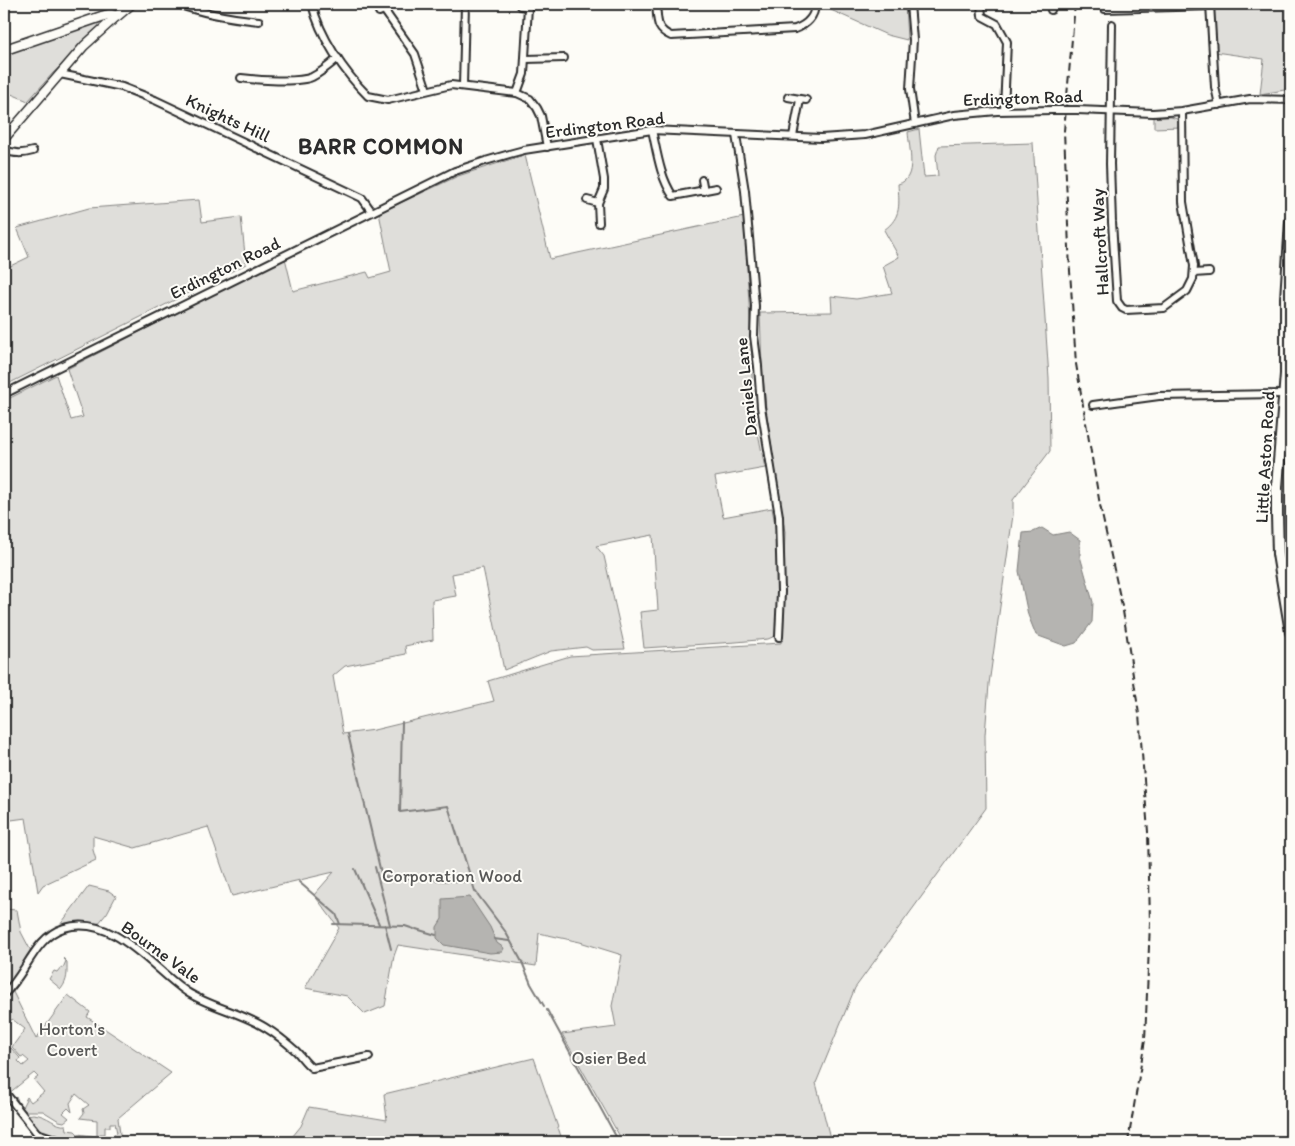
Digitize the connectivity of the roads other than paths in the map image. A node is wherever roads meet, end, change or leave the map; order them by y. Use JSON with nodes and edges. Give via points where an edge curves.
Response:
{"nodes":[{"id":1,"x":132,"y":4,"type":"edge"},
{"id":2,"x":178,"y":4,"type":"edge"},
{"id":3,"x":312,"y":4,"type":"edge"},
{"id":4,"x":464,"y":4,"type":"edge"},
{"id":5,"x":656,"y":4,"type":"edge"},
{"id":6,"x":815,"y":4,"type":"edge"},
{"id":7,"x":910,"y":4,"type":"edge"},
{"id":8,"x":981,"y":4,"type":"edge"},
{"id":9,"x":530,"y":5,"type":"edge"},
{"id":10,"x":1210,"y":5,"type":"edge"},
{"id":11,"x":520,"y":6,"type":"dead end"},
{"id":12,"x":384,"y":9,"type":"edge"},
{"id":13,"x":1105,"y":9,"type":"dead end"},
{"id":14,"x":117,"y":16,"type":"junction"},
{"id":15,"x":259,"y":22,"type":"dead end"},
{"id":16,"x":1114,"y":28,"type":"dead end"},
{"id":17,"x":4,"y":50,"type":"edge"},
{"id":18,"x":338,"y":58,"type":"junction"},
{"id":19,"x":564,"y":58,"type":"dead end"},
{"id":20,"x":526,"y":59,"type":"junction"},
{"id":21,"x":254,"y":71,"type":"dead end"},
{"id":22,"x":60,"y":74,"type":"junction"},
{"id":23,"x":241,"y":78,"type":"dead end"},
{"id":24,"x":254,"y":80,"type":"junction"},
{"id":25,"x":463,"y":86,"type":"junction"},
{"id":26,"x":427,"y":90,"type":"junction"},
{"id":27,"x":517,"y":93,"type":"junction"},
{"id":28,"x":788,"y":97,"type":"dead end"},
{"id":29,"x":1291,"y":100,"type":"edge"},
{"id":30,"x":1219,"y":105,"type":"junction"},
{"id":31,"x":1004,"y":110,"type":"junction"},
{"id":32,"x":1182,"y":111,"type":"junction"},
{"id":33,"x":1112,"y":112,"type":"junction"},
{"id":34,"x":915,"y":124,"type":"junction"},
{"id":35,"x":652,"y":130,"type":"junction"},
{"id":36,"x":736,"y":134,"type":"junction"},
{"id":37,"x":793,"y":136,"type":"junction"},
{"id":38,"x":4,"y":139,"type":"edge"},
{"id":39,"x":597,"y":139,"type":"junction"},
{"id":40,"x":547,"y":147,"type":"junction"},
{"id":41,"x":4,"y":150,"type":"edge"},
{"id":42,"x":33,"y":151,"type":"dead end"},
{"id":43,"x":702,"y":180,"type":"dead end"},
{"id":44,"x":716,"y":188,"type":"dead end"},
{"id":45,"x":704,"y":191,"type":"junction"},
{"id":46,"x":587,"y":200,"type":"dead end"},
{"id":47,"x":598,"y":204,"type":"junction"},
{"id":48,"x":372,"y":212,"type":"junction"},
{"id":49,"x":1291,"y":222,"type":"edge"},
{"id":50,"x":599,"y":223,"type":"dead end"},
{"id":51,"x":1209,"y":272,"type":"dead end"},
{"id":52,"x":1194,"y":273,"type":"junction"},
{"id":53,"x":4,"y":394,"type":"edge"},
{"id":54,"x":1285,"y":394,"type":"junction"},
{"id":55,"x":1093,"y":405,"type":"dead end"},
{"id":56,"x":1291,"y":632,"type":"edge"},
{"id":57,"x":779,"y":636,"type":"dead end"},
{"id":58,"x":4,"y":994,"type":"edge"},
{"id":59,"x":369,"y":1057,"type":"dead end"},
{"id":60,"x":4,"y":1091,"type":"edge"},
{"id":61,"x":75,"y":1142,"type":"edge"}],
"edges":[{"from":1,"to":14,"type":"main road"},
{"from":2,"to":15,"type":"street","via":[[192,10]]},
{"from":3,"to":18,"type":"street","via":[[319,26]]},
{"from":4,"to":25,"type":"street"},
{"from":5,"to":6,"type":"street","via":[[658,25],[662,32],[671,36],[795,28],[811,17]]},
{"from":7,"to":34,"type":"street","via":[[913,40],[910,89]]},
{"from":8,"to":31,"type":"street","via":[[982,16],[997,24],[1007,42]]},
{"from":9,"to":11,"type":"street"},
{"from":9,"to":20,"type":"street"},
{"from":10,"to":13,"type":"street"},
{"from":10,"to":30,"type":"street"},
{"from":12,"to":26,"type":"street","via":[[415,54]]},
{"from":14,"to":17,"type":"main road","via":[[103,16]]},
{"from":14,"to":22,"type":"street","via":[[84,46]]},
{"from":16,"to":33,"type":"street","name":"Hallcroft Way"},
{"from":18,"to":24,"type":"street","via":[[304,80]]},
{"from":18,"to":26,"type":"street","via":[[368,96],[388,100]]},
{"from":19,"to":20,"type":"street"},
{"from":20,"to":27,"type":"street"},
{"from":21,"to":24,"type":"street"},
{"from":22,"to":38,"type":"street"},
{"from":22,"to":48,"type":"street","name":"Knights Hill","via":[[122,88],[155,100],[362,198]]},
{"from":23,"to":24,"type":"street"},
{"from":25,"to":26,"type":"street"},
{"from":25,"to":27,"type":"street"},
{"from":27,"to":40,"type":"street","via":[[530,99],[537,108]]},
{"from":28,"to":37,"type":"street","via":[[803,100]]},
{"from":29,"to":30,"type":"street","name":"Erdington Road","via":[[1250,100]]},
{"from":30,"to":32,"type":"street","name":"Erdington Road"},
{"from":31,"to":33,"type":"street","name":"Erdington Road","bridge":true},
{"from":31,"to":34,"type":"street","name":"Erdington Road","via":[[954,115]]},
{"from":32,"to":33,"type":"street","name":"Erdington Road"},
{"from":32,"to":52,"type":"street","via":[[1183,202]]},
{"from":33,"to":52,"type":"street","name":"Hallcroft Way","via":[[1112,222],[1117,301],[1126,310],[1164,308],[1187,291]]},
{"from":34,"to":37,"type":"street","name":"Erdington Road","via":[[865,135]]},
{"from":35,"to":36,"type":"street","name":"Erdington Road"},
{"from":35,"to":39,"type":"street","name":"Erdington Road"},
{"from":35,"to":45,"type":"street","via":[[658,161],[673,196]]},
{"from":36,"to":37,"type":"street","name":"Erdington Road"},
{"from":36,"to":57,"type":"street","name":"Daniels Lane","via":[[745,191],[761,407],[779,516]]},
{"from":39,"to":40,"type":"street","name":"Erdington Road"},
{"from":39,"to":47,"type":"street","via":[[604,179]]},
{"from":40,"to":48,"type":"street","name":"Erdington Road","via":[[478,162]]},
{"from":41,"to":42,"type":"street","via":[[14,154]]},
{"from":43,"to":45,"type":"street"},
{"from":44,"to":45,"type":"street"},
{"from":46,"to":47,"type":"street"},
{"from":47,"to":50,"type":"street"},
{"from":48,"to":53,"type":"street","name":"Erdington Road"},
{"from":49,"to":54,"type":"main road","name":"Little Aston Road"},
{"from":51,"to":52,"type":"street"},
{"from":54,"to":55,"type":"street","via":[[1159,396]]},
{"from":54,"to":56,"type":"main road","name":"Little Aston Road","via":[[1277,487],[1277,534]]},
{"from":58,"to":59,"type":"street","name":"Bourne Vale","via":[[52,934],[63,928],[94,927],[116,936],[188,992],[266,1028],[312,1068]]},
{"from":60,"to":61,"type":"street","via":[[36,1133]]}]}
